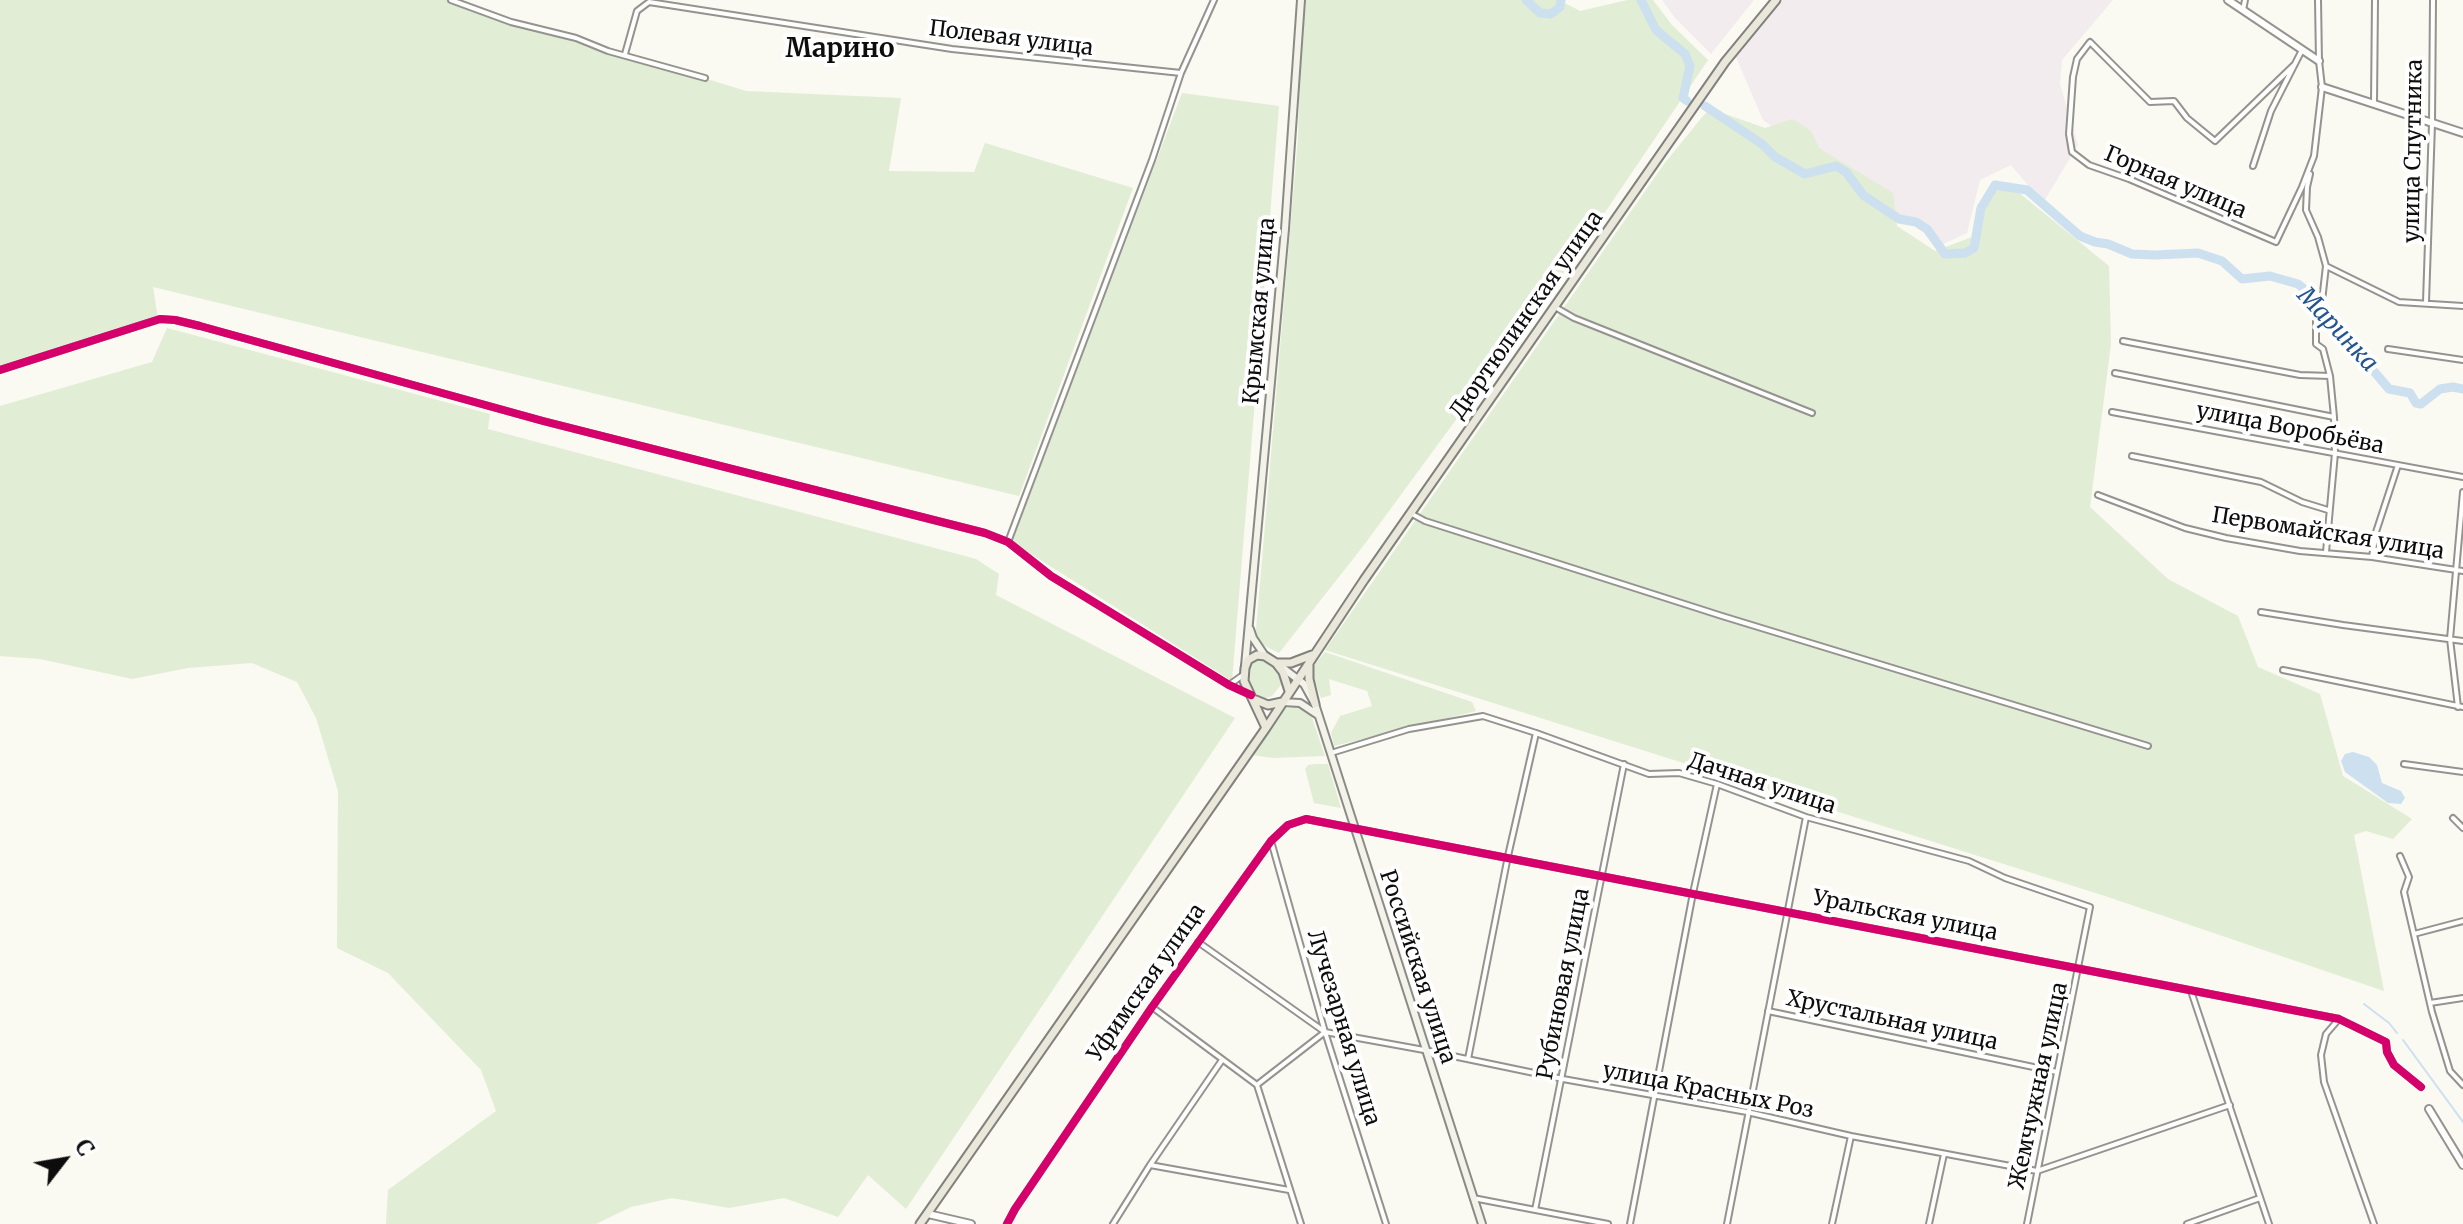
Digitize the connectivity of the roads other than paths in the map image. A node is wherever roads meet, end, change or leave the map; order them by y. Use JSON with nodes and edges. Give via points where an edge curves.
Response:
{"nodes":[{"id":1,"x":451,"y":0,"type":"edge"},
{"id":2,"x":1214,"y":0,"type":"edge"},
{"id":3,"x":1301,"y":0,"type":"edge"},
{"id":4,"x":1776,"y":0,"type":"edge"},
{"id":5,"x":2228,"y":0,"type":"edge"},
{"id":6,"x":2245,"y":0,"type":"edge"},
{"id":7,"x":2318,"y":0,"type":"edge"},
{"id":8,"x":2375,"y":0,"type":"edge"},
{"id":9,"x":2433,"y":0,"type":"edge"},
{"id":10,"x":649,"y":2,"type":"edge"},
{"id":11,"x":2243,"y":10,"type":"junction"},
{"id":12,"x":2302,"y":50,"type":"junction"},
{"id":13,"x":625,"y":54,"type":"junction"},
{"id":14,"x":2319,"y":61,"type":"junction"},
{"id":15,"x":2294,"y":65,"type":"junction"},
{"id":16,"x":1181,"y":73,"type":"junction"},
{"id":17,"x":705,"y":78,"type":"dead end"},
{"id":18,"x":2322,"y":87,"type":"junction"},
{"id":19,"x":2374,"y":105,"type":"junction"},
{"id":20,"x":2432,"y":124,"type":"junction"},
{"id":21,"x":2463,"y":133,"type":"edge"},
{"id":22,"x":2314,"y":156,"type":"junction"},
{"id":23,"x":2253,"y":166,"type":"dead end"},
{"id":24,"x":2326,"y":266,"type":"junction"},
{"id":25,"x":2322,"y":301,"type":"dead end"},
{"id":26,"x":2426,"y":302,"type":"junction"},
{"id":27,"x":2463,"y":306,"type":"edge"},
{"id":28,"x":1555,"y":307,"type":"junction"},
{"id":29,"x":2316,"y":309,"type":"dead end"},
{"id":30,"x":2123,"y":341,"type":"dead end"},
{"id":31,"x":2388,"y":349,"type":"dead end"},
{"id":32,"x":2463,"y":360,"type":"edge"},
{"id":33,"x":0,"y":370,"type":"edge"},
{"id":34,"x":2115,"y":373,"type":"dead end"},
{"id":35,"x":2330,"y":376,"type":"junction"},
{"id":36,"x":2112,"y":412,"type":"dead end"},
{"id":37,"x":1812,"y":413,"type":"dead end"},
{"id":38,"x":2334,"y":417,"type":"junction"},
{"id":39,"x":2335,"y":453,"type":"junction"},
{"id":40,"x":2132,"y":456,"type":"dead end"},
{"id":41,"x":2398,"y":465,"type":"junction"},
{"id":42,"x":2463,"y":477,"type":"edge"},
{"id":43,"x":2463,"y":492,"type":"edge"},
{"id":44,"x":2098,"y":495,"type":"dead end"},
{"id":45,"x":2328,"y":510,"type":"junction"},
{"id":46,"x":1412,"y":514,"type":"junction"},
{"id":47,"x":1008,"y":542,"type":"junction"},
{"id":48,"x":2326,"y":552,"type":"junction"},
{"id":49,"x":2372,"y":557,"type":"junction"},
{"id":50,"x":2455,"y":569,"type":"junction"},
{"id":51,"x":2463,"y":571,"type":"edge"},
{"id":52,"x":2261,"y":612,"type":"dead end"},
{"id":53,"x":1249,"y":625,"type":"junction"},
{"id":54,"x":2450,"y":639,"type":"junction"},
{"id":55,"x":2463,"y":641,"type":"edge"},
{"id":56,"x":1314,"y":655,"type":"junction"},
{"id":57,"x":1265,"y":656,"type":"junction"},
{"id":58,"x":1276,"y":663,"type":"junction"},
{"id":59,"x":2283,"y":670,"type":"dead end"},
{"id":60,"x":1244,"y":671,"type":"junction"},
{"id":61,"x":1298,"y":678,"type":"junction"},
{"id":62,"x":1229,"y":685,"type":"junction"},
{"id":63,"x":1289,"y":691,"type":"junction"},
{"id":64,"x":1252,"y":697,"type":"junction"},
{"id":65,"x":1282,"y":702,"type":"junction"},
{"id":66,"x":1315,"y":704,"type":"junction"},
{"id":67,"x":2461,"y":707,"type":"edge"},
{"id":68,"x":1318,"y":715,"type":"junction"},
{"id":69,"x":1266,"y":728,"type":"junction"},
{"id":70,"x":1536,"y":733,"type":"junction"},
{"id":71,"x":2148,"y":746,"type":"dead end"},
{"id":72,"x":1331,"y":753,"type":"junction"},
{"id":73,"x":1624,"y":764,"type":"junction"},
{"id":74,"x":2404,"y":764,"type":"dead end"},
{"id":75,"x":2463,"y":772,"type":"edge"},
{"id":76,"x":1717,"y":784,"type":"junction"},
{"id":77,"x":1806,"y":817,"type":"junction"},
{"id":78,"x":2453,"y":818,"type":"dead end"},
{"id":79,"x":1353,"y":827,"type":"junction"},
{"id":80,"x":2463,"y":828,"type":"edge"},
{"id":81,"x":1271,"y":841,"type":"junction"},
{"id":82,"x":1508,"y":856,"type":"junction"},
{"id":83,"x":2400,"y":856,"type":"dead end"},
{"id":84,"x":1601,"y":875,"type":"junction"},
{"id":85,"x":1693,"y":893,"type":"junction"},
{"id":86,"x":2090,"y":907,"type":"joint"},
{"id":87,"x":1786,"y":911,"type":"junction"},
{"id":88,"x":2463,"y":921,"type":"edge"},
{"id":89,"x":2414,"y":934,"type":"junction"},
{"id":90,"x":1197,"y":941,"type":"junction"},
{"id":91,"x":2079,"y":969,"type":"junction"},
{"id":92,"x":2191,"y":991,"type":"junction"},
{"id":93,"x":2463,"y":998,"type":"edge"},
{"id":94,"x":2430,"y":1003,"type":"junction"},
{"id":95,"x":1152,"y":1007,"type":"junction"},
{"id":96,"x":1768,"y":1011,"type":"junction"},
{"id":97,"x":2339,"y":1019,"type":"junction"},
{"id":98,"x":1325,"y":1032,"type":"junction"},
{"id":99,"x":1424,"y":1050,"type":"junction"},
{"id":100,"x":1222,"y":1060,"type":"junction"},
{"id":101,"x":1467,"y":1060,"type":"junction"},
{"id":102,"x":2057,"y":1072,"type":"junction"},
{"id":103,"x":1563,"y":1079,"type":"junction"},
{"id":104,"x":2461,"y":1083,"type":"edge"},
{"id":105,"x":1257,"y":1085,"type":"junction"},
{"id":106,"x":2421,"y":1087,"type":"dead end"},
{"id":107,"x":1656,"y":1096,"type":"junction"},
{"id":108,"x":2230,"y":1105,"type":"junction"},
{"id":109,"x":2429,"y":1109,"type":"dead end"},
{"id":110,"x":1747,"y":1112,"type":"junction"},
{"id":111,"x":1851,"y":1136,"type":"junction"},
{"id":112,"x":1944,"y":1154,"type":"junction"},
{"id":113,"x":1150,"y":1165,"type":"junction"},
{"id":114,"x":2463,"y":1165,"type":"edge"},
{"id":115,"x":2037,"y":1171,"type":"junction"},
{"id":116,"x":1289,"y":1190,"type":"junction"},
{"id":117,"x":1473,"y":1198,"type":"junction"},
{"id":118,"x":2260,"y":1198,"type":"junction"},
{"id":119,"x":1535,"y":1210,"type":"junction"},
{"id":120,"x":928,"y":1214,"type":"junction"},
{"id":121,"x":920,"y":1224,"type":"edge"},
{"id":122,"x":971,"y":1224,"type":"edge"},
{"id":123,"x":1007,"y":1224,"type":"edge"},
{"id":124,"x":1113,"y":1224,"type":"edge"},
{"id":125,"x":1301,"y":1224,"type":"edge"},
{"id":126,"x":1386,"y":1224,"type":"edge"},
{"id":127,"x":1482,"y":1224,"type":"edge"},
{"id":128,"x":1608,"y":1224,"type":"edge"},
{"id":129,"x":1630,"y":1224,"type":"edge"},
{"id":130,"x":1727,"y":1224,"type":"edge"},
{"id":131,"x":1832,"y":1224,"type":"edge"},
{"id":132,"x":1929,"y":1224,"type":"edge"},
{"id":133,"x":2027,"y":1224,"type":"edge"},
{"id":134,"x":2187,"y":1224,"type":"edge"},
{"id":135,"x":2269,"y":1224,"type":"edge"},
{"id":136,"x":2374,"y":1224,"type":"edge"}],
"edges":[{"from":1,"to":13,"type":"street"},
{"from":2,"to":16,"type":"street"},
{"from":3,"to":53,"type":"main road","name":"Крымская улица"},
{"from":4,"to":28,"type":"main road","name":"Дюртюлинская улица","via":[[1725,62]]},
{"from":5,"to":11,"type":"street"},
{"from":6,"to":11,"type":"street"},
{"from":7,"to":14,"type":"street"},
{"from":8,"to":19,"type":"street"},
{"from":9,"to":20,"type":"street","name":"улица Спутника"},
{"from":10,"to":13,"type":"street","via":[[637,11]]},
{"from":10,"to":16,"type":"street","name":"Полевая улица","via":[[952,49]]},
{"from":11,"to":12,"type":"street"},
{"from":12,"to":14,"type":"street"},
{"from":12,"to":15,"type":"street"},
{"from":13,"to":17,"type":"street"},
{"from":14,"to":18,"type":"street"},
{"from":15,"to":22,"type":"street","name":"Горная улица","via":[[2215,141],[2174,101],[2150,102],[2090,42],[2077,59],[2073,77],[2072,152],[2089,165],[2276,242]]},
{"from":15,"to":23,"type":"street","via":[[2271,111]]},
{"from":16,"to":47,"type":"street"},
{"from":18,"to":19,"type":"street"},
{"from":18,"to":22,"type":"street"},
{"from":19,"to":20,"type":"street"},
{"from":20,"to":21,"type":"street"},
{"from":20,"to":26,"type":"street","name":"улица Спутника"},
{"from":22,"to":24,"type":"street","via":[[2306,210]]},
{"from":24,"to":25,"type":"street"},
{"from":24,"to":26,"type":"street","via":[[2399,302]]},
{"from":26,"to":27,"type":"street"},
{"from":28,"to":37,"type":"street"},
{"from":28,"to":46,"type":"main road","name":"Дюртюлинская улица"},
{"from":29,"to":35,"type":"street","via":[[2316,344],[2323,349]]},
{"from":30,"to":35,"type":"street","via":[[2300,375]]},
{"from":31,"to":32,"type":"street"},
{"from":33,"to":47,"type":"street","via":[[160,319],[175,320]]},
{"from":34,"to":38,"type":"street"},
{"from":35,"to":38,"type":"street"},
{"from":36,"to":39,"type":"street","name":"улица Воробьёва"},
{"from":38,"to":39,"type":"street"},
{"from":39,"to":41,"type":"street","name":"улица Воробьёва"},
{"from":39,"to":45,"type":"street"},
{"from":40,"to":45,"type":"street","via":[[2261,482]]},
{"from":41,"to":42,"type":"street","name":"улица Воробьёва"},
{"from":41,"to":49,"type":"street"},
{"from":43,"to":50,"type":"street"},
{"from":44,"to":48,"type":"street","name":"Первомайская улица","via":[[2185,528]]},
{"from":45,"to":48,"type":"street"},
{"from":46,"to":56,"type":"main road","name":"Дюртюлинская улица"},
{"from":46,"to":71,"type":"street","via":[[1726,618]]},
{"from":47,"to":62,"type":"street","via":[[1051,576]]},
{"from":48,"to":49,"type":"street","name":"Первомайская улица"},
{"from":49,"to":50,"type":"street","name":"Первомайская улица"},
{"from":50,"to":51,"type":"street","name":"Первомайская улица"},
{"from":50,"to":54,"type":"street"},
{"from":52,"to":54,"type":"street"},
{"from":53,"to":57,"type":"main road"},
{"from":53,"to":60,"type":"main road","name":"Крымская улица"},
{"from":54,"to":55,"type":"street"},
{"from":54,"to":67,"type":"street"},
{"from":56,"to":58,"type":"main road"},
{"from":56,"to":61,"type":"main road","name":"Дюртюлинская улица"},
{"from":56,"to":66,"type":"main road","via":[[1308,665]]},
{"from":57,"to":58,"type":"main road"},
{"from":57,"to":60,"type":"main road","via":[[1252,656]]},
{"from":58,"to":61,"type":"main road"},
{"from":58,"to":63,"type":"main road"},
{"from":59,"to":67,"type":"street"},
{"from":60,"to":62,"type":"street"},
{"from":60,"to":64,"type":"main road"},
{"from":61,"to":63,"type":"main road","name":"Дюртюлинская улица"},
{"from":61,"to":66,"type":"main road","name":"Российская улица"},
{"from":62,"to":64,"type":"street"},
{"from":63,"to":65,"type":"main road"},
{"from":64,"to":65,"type":"main road","via":[[1268,705]]},
{"from":64,"to":69,"type":"main road"},
{"from":65,"to":68,"type":"main road","via":[[1300,703]]},
{"from":65,"to":69,"type":"main road"},
{"from":66,"to":68,"type":"main road","name":"Российская улица"},
{"from":68,"to":72,"type":"main road","name":"Российская улица"},
{"from":69,"to":120,"type":"main road"},
{"from":70,"to":72,"type":"street","name":"Дачная улица","via":[[1483,716],[1409,729]]},
{"from":70,"to":73,"type":"street","name":"Дачная улица"},
{"from":70,"to":82,"type":"street"},
{"from":72,"to":79,"type":"main road","name":"Российская улица"},
{"from":73,"to":76,"type":"street","name":"Дачная улица","via":[[1649,774],[1679,773]]},
{"from":73,"to":84,"type":"street","name":"Рубиновая улица"},
{"from":74,"to":75,"type":"street"},
{"from":76,"to":77,"type":"street","name":"Дачная улица"},
{"from":76,"to":85,"type":"street"},
{"from":77,"to":86,"type":"street","name":"Дачная улица","via":[[1969,861]]},
{"from":77,"to":87,"type":"street"},
{"from":78,"to":80,"type":"street"},
{"from":79,"to":81,"type":"street","name":"Уфимская улица","via":[[1306,819],[1288,825]]},
{"from":79,"to":82,"type":"street","name":"Уральская улица"},
{"from":79,"to":99,"type":"main road","name":"Российская улица"},
{"from":81,"to":90,"type":"street","name":"Уфимская улица"},
{"from":81,"to":98,"type":"street","name":"Лучезарная улица"},
{"from":82,"to":84,"type":"street","name":"Уральская улица"},
{"from":82,"to":101,"type":"street"},
{"from":83,"to":89,"type":"street","via":[[2409,877],[2404,892]]},
{"from":84,"to":85,"type":"street","name":"Уральская улица"},
{"from":84,"to":103,"type":"street","name":"Рубиновая улица"},
{"from":85,"to":87,"type":"street","name":"Уральская улица"},
{"from":85,"to":107,"type":"street"},
{"from":86,"to":91,"type":"street","name":"Жемчужная улица"},
{"from":87,"to":91,"type":"street","name":"Уральская улица"},
{"from":87,"to":96,"type":"street"},
{"from":88,"to":89,"type":"street"},
{"from":89,"to":94,"type":"street"},
{"from":90,"to":95,"type":"street","name":"Уфимская улица"},
{"from":90,"to":98,"type":"street","name":"улица Красных Роз"},
{"from":91,"to":92,"type":"street","name":"Уральская улица"},
{"from":91,"to":102,"type":"street","name":"Жемчужная улица"},
{"from":92,"to":97,"type":"street","name":"Уральская улица"},
{"from":92,"to":108,"type":"street"},
{"from":93,"to":94,"type":"street"},
{"from":94,"to":104,"type":"street","via":[[2450,1071]]},
{"from":95,"to":100,"type":"street"},
{"from":95,"to":123,"type":"street","name":"Уфимская улица"},
{"from":96,"to":102,"type":"street","name":"Хрустальная улица"},
{"from":96,"to":110,"type":"street"},
{"from":97,"to":106,"type":"street","name":"Уральская улица","via":[[2386,1042],[2394,1065]]},
{"from":97,"to":136,"type":"street","via":[[2326,1034],[2321,1055],[2324,1082]]},
{"from":98,"to":99,"type":"street","name":"улица Красных Роз"},
{"from":98,"to":105,"type":"street"},
{"from":98,"to":126,"type":"street","name":"Лучезарная улица"},
{"from":99,"to":101,"type":"street","name":"улица Красных Роз"},
{"from":99,"to":117,"type":"main road","name":"Российская улица"},
{"from":100,"to":105,"type":"street"},
{"from":100,"to":113,"type":"street"},
{"from":101,"to":103,"type":"street","name":"улица Красных Роз"},
{"from":102,"to":115,"type":"street","name":"Жемчужная улица"},
{"from":103,"to":107,"type":"street","name":"улица Красных Роз"},
{"from":103,"to":119,"type":"street","name":"Рубиновая улица"},
{"from":105,"to":116,"type":"street"},
{"from":107,"to":110,"type":"street","name":"улица Красных Роз"},
{"from":107,"to":129,"type":"street"},
{"from":108,"to":115,"type":"street","name":"улица Красных Роз"},
{"from":108,"to":118,"type":"street"},
{"from":109,"to":114,"type":"street"},
{"from":110,"to":111,"type":"street","name":"улица Красных Роз"},
{"from":110,"to":130,"type":"street"},
{"from":111,"to":112,"type":"street","name":"улица Красных Роз"},
{"from":111,"to":131,"type":"street"},
{"from":112,"to":115,"type":"street","name":"улица Красных Роз"},
{"from":112,"to":132,"type":"street"},
{"from":113,"to":116,"type":"street"},
{"from":113,"to":124,"type":"street"},
{"from":115,"to":133,"type":"street","name":"Жемчужная улица"},
{"from":116,"to":125,"type":"street"},
{"from":117,"to":119,"type":"street"},
{"from":117,"to":127,"type":"main road","name":"Российская улица"},
{"from":118,"to":134,"type":"street"},
{"from":118,"to":135,"type":"street"},
{"from":119,"to":128,"type":"street"},
{"from":120,"to":121,"type":"main road"},
{"from":120,"to":122,"type":"street"}]}
